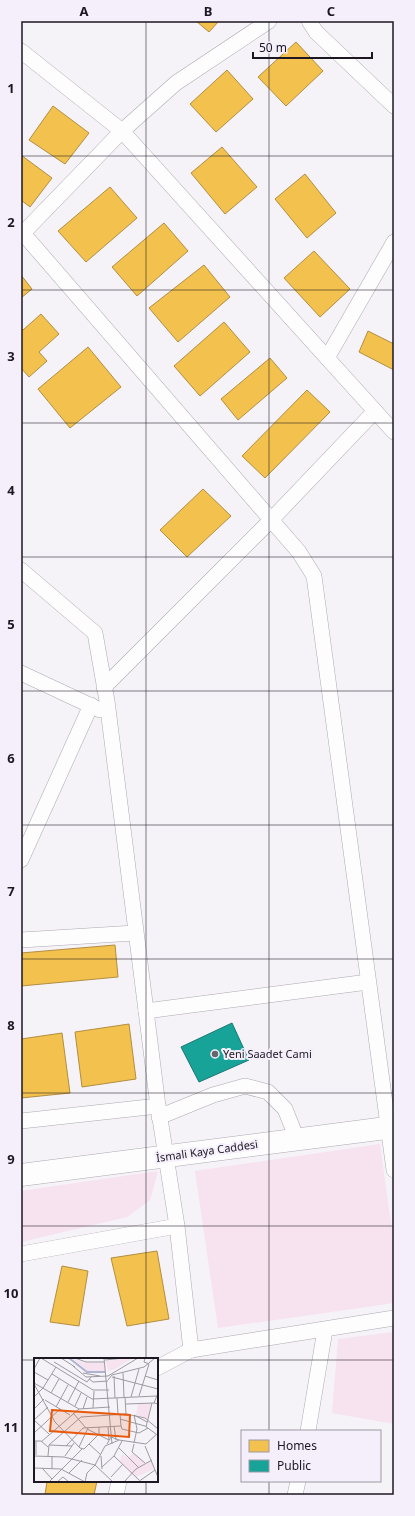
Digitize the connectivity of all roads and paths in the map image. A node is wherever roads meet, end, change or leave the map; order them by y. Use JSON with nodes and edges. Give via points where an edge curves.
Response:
{"nodes":[{"id":1,"x":269,"y":21,"type":"edge"},
{"id":2,"x":309,"y":21,"type":"edge"},
{"id":3,"x":21,"y":50,"type":"edge"},
{"id":4,"x":394,"y":106,"type":"edge"},
{"id":5,"x":122,"y":131,"type":"junction"},
{"id":6,"x":22,"y":233,"type":"edge"},
{"id":7,"x":394,"y":242,"type":"edge"},
{"id":8,"x":327,"y":358,"type":"junction"},
{"id":9,"x":375,"y":411,"type":"junction"},
{"id":10,"x":394,"y":432,"type":"edge"},
{"id":11,"x":271,"y":520,"type":"junction"},
{"id":12,"x":21,"y":570,"type":"edge"},
{"id":13,"x":21,"y":673,"type":"edge"},
{"id":14,"x":104,"y":687,"type":"junction"},
{"id":15,"x":91,"y":706,"type":"junction"},
{"id":16,"x":109,"y":714,"type":"junction"},
{"id":17,"x":21,"y":860,"type":"edge"},
{"id":18,"x":135,"y":933,"type":"junction"},
{"id":19,"x":21,"y":940,"type":"edge"},
{"id":20,"x":368,"y":982,"type":"junction"},
{"id":21,"x":146,"y":1011,"type":"junction"},
{"id":22,"x":159,"y":1111,"type":"junction"},
{"id":23,"x":21,"y":1121,"type":"edge"},
{"id":24,"x":391,"y":1128,"type":"edge"},
{"id":25,"x":297,"y":1139,"type":"junction"},
{"id":26,"x":165,"y":1156,"type":"junction"},
{"id":27,"x":394,"y":1170,"type":"edge"},
{"id":28,"x":21,"y":1175,"type":"edge"},
{"id":29,"x":177,"y":1226,"type":"junction"},
{"id":30,"x":21,"y":1254,"type":"edge"},
{"id":31,"x":394,"y":1318,"type":"edge"},
{"id":32,"x":325,"y":1330,"type":"junction"},
{"id":33,"x":191,"y":1350,"type":"junction"},
{"id":34,"x":158,"y":1367,"type":"edge"},
{"id":35,"x":308,"y":1430,"type":"edge"},
{"id":36,"x":119,"y":1482,"type":"edge"},
{"id":37,"x":298,"y":1482,"type":"edge"},
{"id":38,"x":116,"y":1495,"type":"edge"},
{"id":39,"x":295,"y":1495,"type":"edge"}],
"edges":[{"from":1,"to":5,"type":"street","via":[[176,83]]},
{"from":2,"to":4,"type":"street","via":[[327,43]]},
{"from":3,"to":5,"type":"street"},
{"from":5,"to":6,"type":"street"},
{"from":5,"to":8,"type":"street"},
{"from":6,"to":11,"type":"street"},
{"from":7,"to":8,"type":"street"},
{"from":8,"to":9,"type":"street"},
{"from":9,"to":10,"type":"street"},
{"from":9,"to":11,"type":"street"},
{"from":11,"to":14,"type":"street"},
{"from":11,"to":20,"type":"street","via":[[299,552],[314,576]]},
{"from":12,"to":14,"type":"street","via":[[94,633]]},
{"from":13,"to":15,"type":"street"},
{"from":14,"to":16,"type":"street"},
{"from":15,"to":16,"type":"street"},
{"from":15,"to":17,"type":"street"},
{"from":16,"to":18,"type":"street"},
{"from":18,"to":19,"type":"street"},
{"from":18,"to":21,"type":"street"},
{"from":20,"to":21,"type":"street"},
{"from":20,"to":24,"type":"street"},
{"from":21,"to":22,"type":"street"},
{"from":22,"to":23,"type":"street"},
{"from":22,"to":25,"type":"street","via":[[245,1086],[268,1092],[285,1108]]},
{"from":22,"to":26,"type":"street"},
{"from":24,"to":25,"type":"street","name":"İsmali Kaya Caddesi"},
{"from":24,"to":27,"type":"street"},
{"from":25,"to":26,"type":"street","name":"İsmali Kaya Caddesi"},
{"from":26,"to":28,"type":"street","name":"İsmali Kaya Caddesi"},
{"from":26,"to":29,"type":"street"},
{"from":29,"to":30,"type":"street"},
{"from":29,"to":33,"type":"street"},
{"from":31,"to":32,"type":"street"},
{"from":32,"to":33,"type":"street"},
{"from":32,"to":35,"type":"street"},
{"from":33,"to":34,"type":"street"},
{"from":36,"to":38,"type":"street"},
{"from":37,"to":39,"type":"street"}]}
